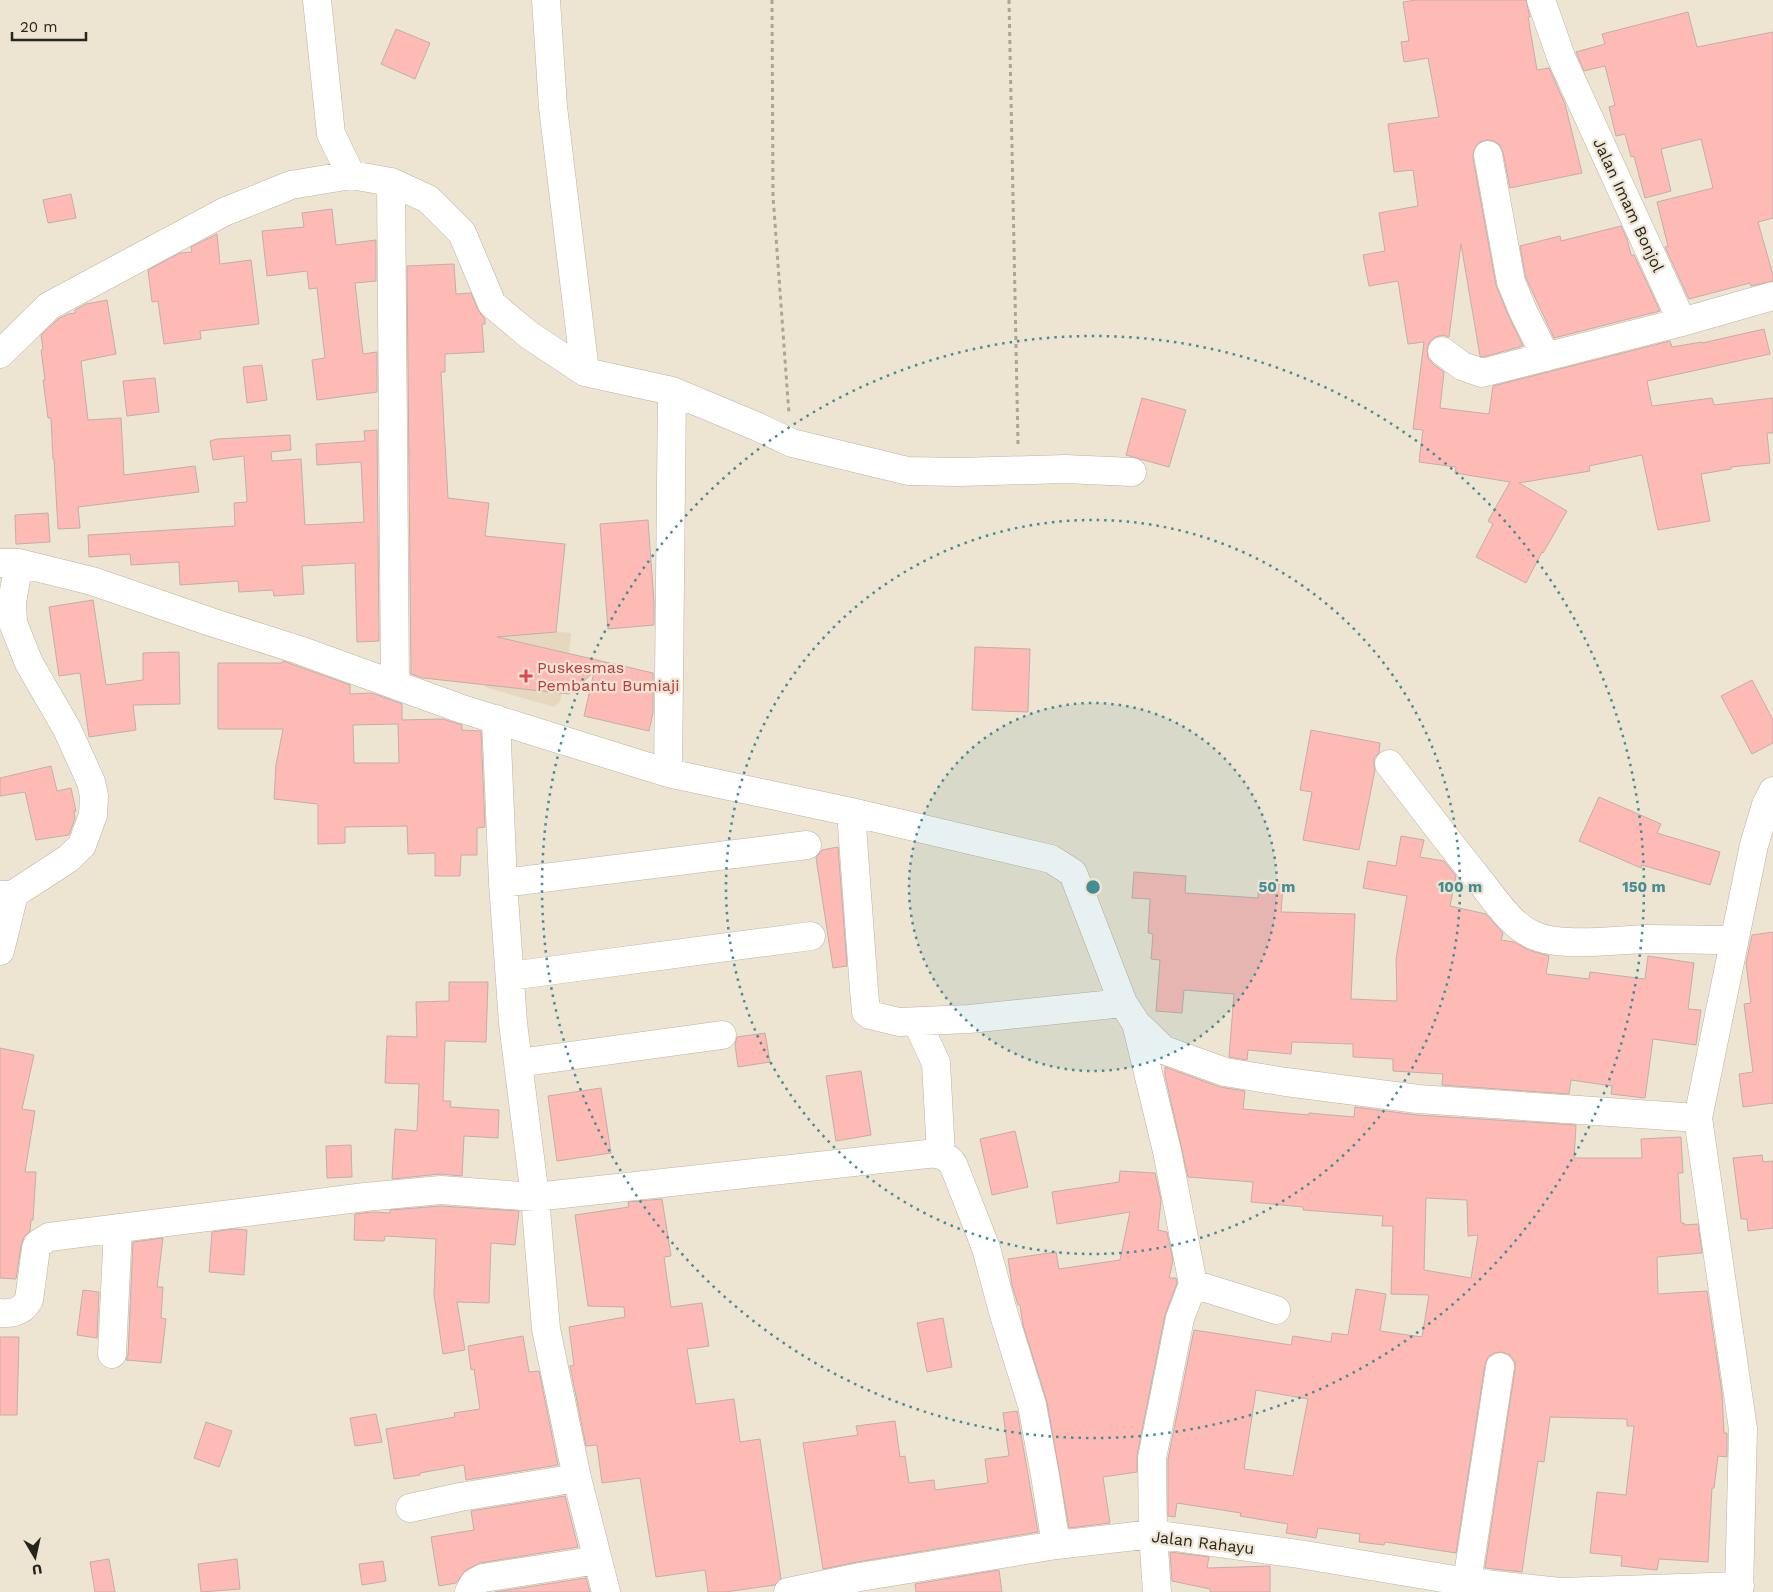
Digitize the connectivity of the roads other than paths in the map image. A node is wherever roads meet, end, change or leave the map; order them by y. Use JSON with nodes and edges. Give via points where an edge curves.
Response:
{"nodes":[{"id":1,"x":317,"y":0,"type":"edge"},
{"id":2,"x":546,"y":0,"type":"edge"},
{"id":3,"x":1541,"y":0,"type":"edge"},
{"id":4,"x":1488,"y":155,"type":"dead end"},
{"id":5,"x":351,"y":175,"type":"junction"},
{"id":6,"x":391,"y":182,"type":"junction"},
{"id":7,"x":1773,"y":296,"type":"edge"},
{"id":8,"x":1682,"y":322,"type":"junction"},
{"id":9,"x":1442,"y":350,"type":"dead end"},
{"id":10,"x":0,"y":354,"type":"edge"},
{"id":11,"x":1546,"y":357,"type":"junction"},
{"id":12,"x":585,"y":372,"type":"junction"},
{"id":13,"x":672,"y":392,"type":"junction"},
{"id":14,"x":1132,"y":472,"type":"dead end"},
{"id":15,"x":9,"y":563,"type":"edge"},
{"id":16,"x":395,"y":684,"type":"junction"},
{"id":17,"x":496,"y":719,"type":"junction"},
{"id":18,"x":1389,"y":764,"type":"dead end"},
{"id":19,"x":668,"y":773,"type":"junction"},
{"id":20,"x":1773,"y":791,"type":"edge"},
{"id":21,"x":850,"y":812,"type":"junction"},
{"id":22,"x":807,"y":845,"type":"dead end"},
{"id":23,"x":503,"y":883,"type":"junction"},
{"id":24,"x":7,"y":895,"type":"edge"},
{"id":25,"x":811,"y":936,"type":"dead end"},
{"id":26,"x":1734,"y":940,"type":"junction"},
{"id":27,"x":0,"y":951,"type":"edge"},
{"id":28,"x":510,"y":976,"type":"junction"},
{"id":29,"x":1129,"y":1013,"type":"junction"},
{"id":30,"x":917,"y":1022,"type":"junction"},
{"id":31,"x":722,"y":1035,"type":"dead end"},
{"id":32,"x":518,"y":1063,"type":"junction"},
{"id":33,"x":1698,"y":1118,"type":"junction"},
{"id":34,"x":941,"y":1155,"type":"junction"},
{"id":35,"x":535,"y":1197,"type":"junction"},
{"id":36,"x":118,"y":1228,"type":"junction"},
{"id":37,"x":1193,"y":1284,"type":"junction"},
{"id":38,"x":1276,"y":1310,"type":"dead end"},
{"id":39,"x":0,"y":1313,"type":"edge"},
{"id":40,"x":112,"y":1354,"type":"dead end"},
{"id":41,"x":1500,"y":1367,"type":"dead end"},
{"id":42,"x":577,"y":1478,"type":"junction"},
{"id":43,"x":410,"y":1508,"type":"dead end"},
{"id":44,"x":1153,"y":1534,"type":"junction"},
{"id":45,"x":1056,"y":1545,"type":"junction"},
{"id":46,"x":598,"y":1560,"type":"junction"},
{"id":47,"x":1467,"y":1582,"type":"junction"},
{"id":48,"x":1740,"y":1589,"type":"edge"},
{"id":49,"x":469,"y":1592,"type":"edge"},
{"id":50,"x":606,"y":1592,"type":"edge"},
{"id":51,"x":788,"y":1592,"type":"edge"},
{"id":52,"x":1157,"y":1592,"type":"edge"},
{"id":53,"x":1560,"y":1592,"type":"edge"}],
"edges":[{"from":1,"to":5,"type":"street","via":[[331,134]]},
{"from":2,"to":12,"type":"street","via":[[553,107]]},
{"from":3,"to":8,"type":"street","name":"Jalan Imam Bonjol","via":[[1561,58]]},
{"from":4,"to":11,"type":"street","via":[[1511,282]]},
{"from":5,"to":6,"type":"street"},
{"from":5,"to":10,"type":"street","via":[[291,185],[224,212],[49,306]]},
{"from":6,"to":12,"type":"street","via":[[428,199],[462,233],[492,304],[529,335]]},
{"from":6,"to":16,"type":"street"},
{"from":7,"to":8,"type":"street"},
{"from":8,"to":11,"type":"street"},
{"from":9,"to":11,"type":"street","via":[[1462,366],[1482,373]]},
{"from":12,"to":13,"type":"street"},
{"from":13,"to":14,"type":"street","via":[[792,443],[908,471],[1065,469]]},
{"from":13,"to":19,"type":"street"},
{"from":15,"to":16,"type":"street","via":[[92,581]]},
{"from":15,"to":24,"type":"street","via":[[13,623],[29,663],[67,729],[94,796],[91,821],[82,845],[69,858]]},
{"from":16,"to":17,"type":"street"},
{"from":17,"to":19,"type":"street"},
{"from":17,"to":23,"type":"street"},
{"from":18,"to":26,"type":"street","via":[[1502,908],[1533,936],[1581,942]]},
{"from":19,"to":21,"type":"street"},
{"from":20,"to":26,"type":"street","via":[[1754,845]]},
{"from":21,"to":29,"type":"street","via":[[1032,853],[1060,864],[1072,873]]},
{"from":21,"to":30,"type":"street","via":[[866,1012],[886,1021]]},
{"from":22,"to":23,"type":"street"},
{"from":23,"to":28,"type":"street"},
{"from":24,"to":27,"type":"street"},
{"from":25,"to":28,"type":"street"},
{"from":26,"to":33,"type":"street"},
{"from":28,"to":32,"type":"street"},
{"from":29,"to":30,"type":"street"},
{"from":29,"to":33,"type":"street","via":[[1164,1050],[1224,1072],[1418,1099]]},
{"from":29,"to":37,"type":"street","via":[[1166,1151]]},
{"from":30,"to":34,"type":"street","via":[[936,1063]]},
{"from":31,"to":32,"type":"street"},
{"from":32,"to":35,"type":"street"},
{"from":33,"to":48,"type":"street","via":[[1743,1428]]},
{"from":34,"to":35,"type":"street"},
{"from":34,"to":45,"type":"street","via":[[953,1164],[986,1248],[1032,1405]]},
{"from":35,"to":36,"type":"street","via":[[441,1190]]},
{"from":35,"to":42,"type":"street","via":[[546,1329]]},
{"from":36,"to":39,"type":"street","via":[[42,1240],[36,1248],[29,1300],[25,1307]]},
{"from":36,"to":40,"type":"street"},
{"from":37,"to":38,"type":"street"},
{"from":37,"to":44,"type":"street","via":[[1180,1318],[1152,1458]]},
{"from":41,"to":47,"type":"street"},
{"from":42,"to":43,"type":"street"},
{"from":42,"to":46,"type":"street"},
{"from":44,"to":45,"type":"street","name":"Jalan Rahayu"},
{"from":44,"to":47,"type":"street","name":"Jalan Rahayu"},
{"from":44,"to":52,"type":"street"},
{"from":45,"to":51,"type":"street","name":"Jalan Rahayu"},
{"from":46,"to":49,"type":"street","via":[[483,1578],[474,1583]]},
{"from":46,"to":50,"type":"street"},
{"from":47,"to":53,"type":"street","name":"Jalan Rahayu"},
{"from":48,"to":53,"type":"street","name":"Jalan Rahayu"}]}
